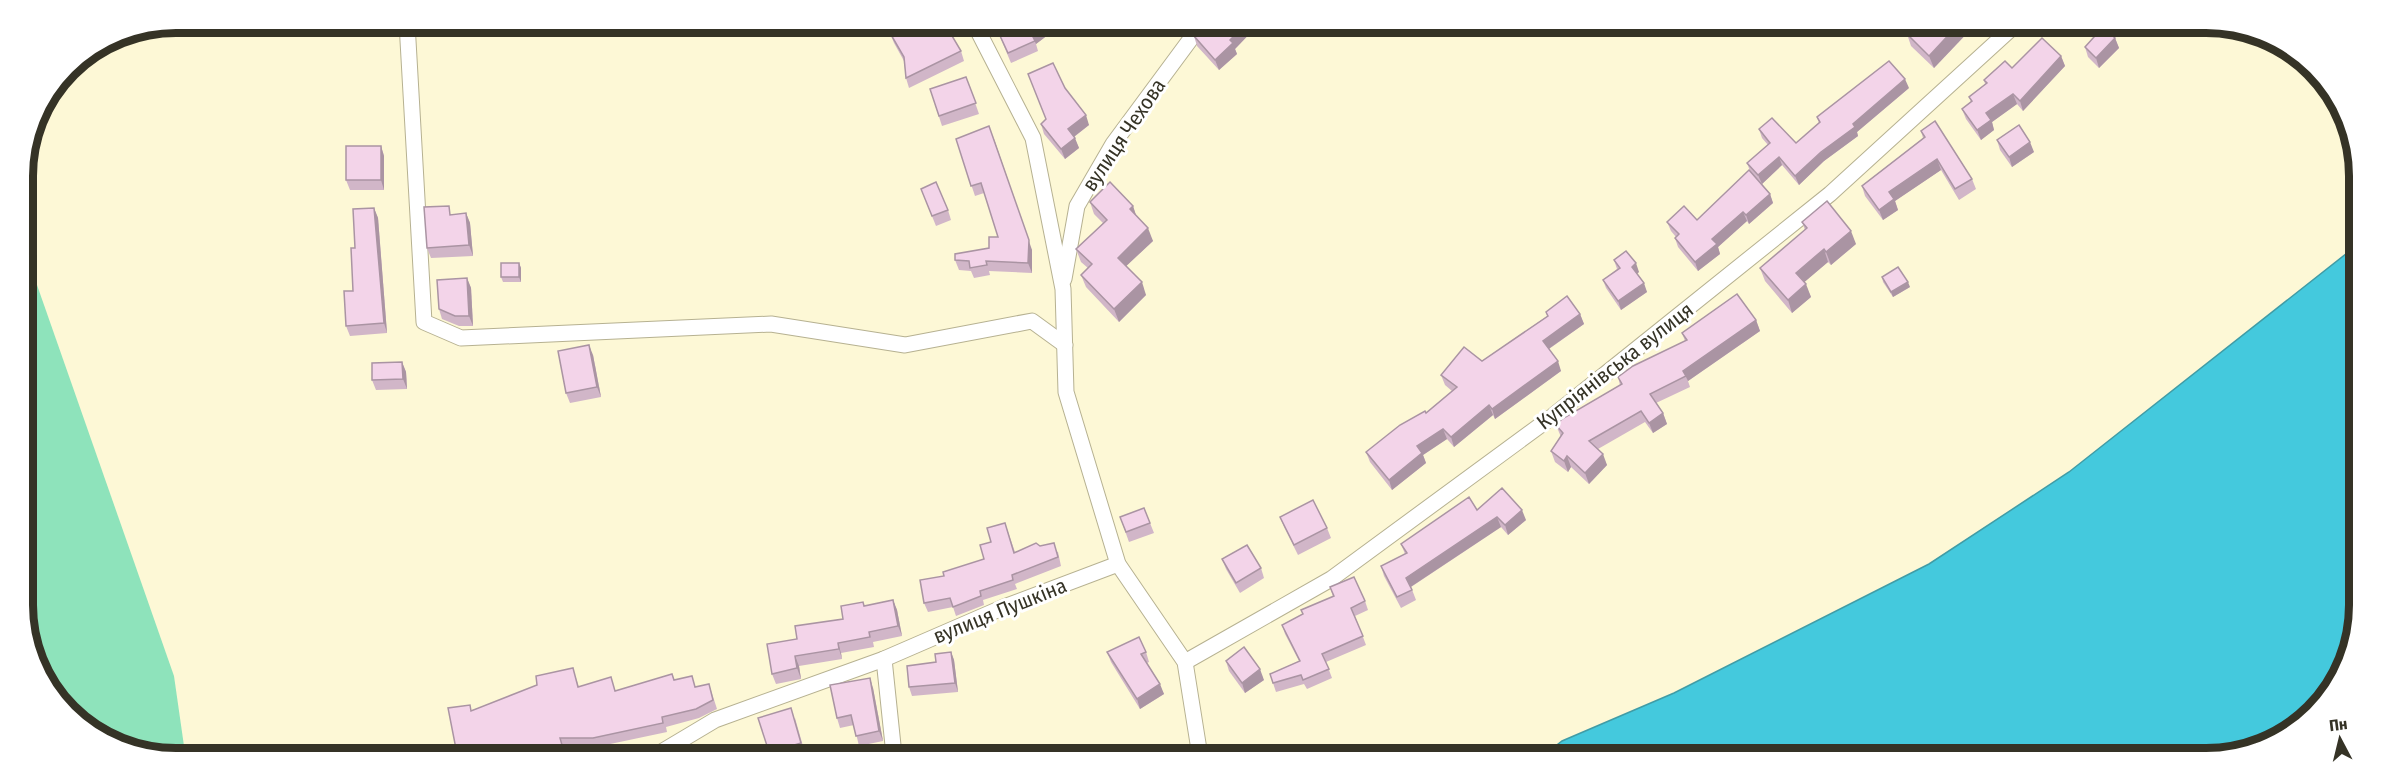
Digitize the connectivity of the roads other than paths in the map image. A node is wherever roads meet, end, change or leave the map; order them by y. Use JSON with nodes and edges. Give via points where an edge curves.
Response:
{"nodes":[{"id":1,"x":408,"y":33,"type":"edge"},
{"id":2,"x":979,"y":33,"type":"edge"},
{"id":3,"x":1195,"y":33,"type":"edge"},
{"id":4,"x":2006,"y":33,"type":"edge"},
{"id":5,"x":1063,"y":289,"type":"junction"},
{"id":6,"x":1065,"y":345,"type":"junction"},
{"id":7,"x":1118,"y":564,"type":"junction"},
{"id":8,"x":884,"y":659,"type":"junction"},
{"id":9,"x":1185,"y":662,"type":"junction"},
{"id":10,"x":668,"y":748,"type":"edge"},
{"id":11,"x":893,"y":748,"type":"edge"},
{"id":12,"x":1199,"y":748,"type":"edge"}],
"edges":[{"from":1,"to":6,"type":"street","via":[[424,322],[461,338],[771,324],[905,345],[1032,321]]},
{"from":2,"to":5,"type":"street","via":[[1033,138]]},
{"from":3,"to":5,"type":"street","name":"вулиця Чехова","via":[[1113,144],[1077,206]]},
{"from":4,"to":9,"type":"street","name":"Купріянівська вулиця","via":[[1830,194],[1553,416],[1331,579]]},
{"from":5,"to":6,"type":"street"},
{"from":6,"to":7,"type":"street","via":[[1066,392]]},
{"from":7,"to":8,"type":"street","name":"вулиця Пушкіна","via":[[1004,607]]},
{"from":7,"to":9,"type":"street"},
{"from":8,"to":10,"type":"street","name":"вулиця Пушкіна","via":[[715,720]]},
{"from":8,"to":11,"type":"street"},
{"from":9,"to":12,"type":"street"}]}
